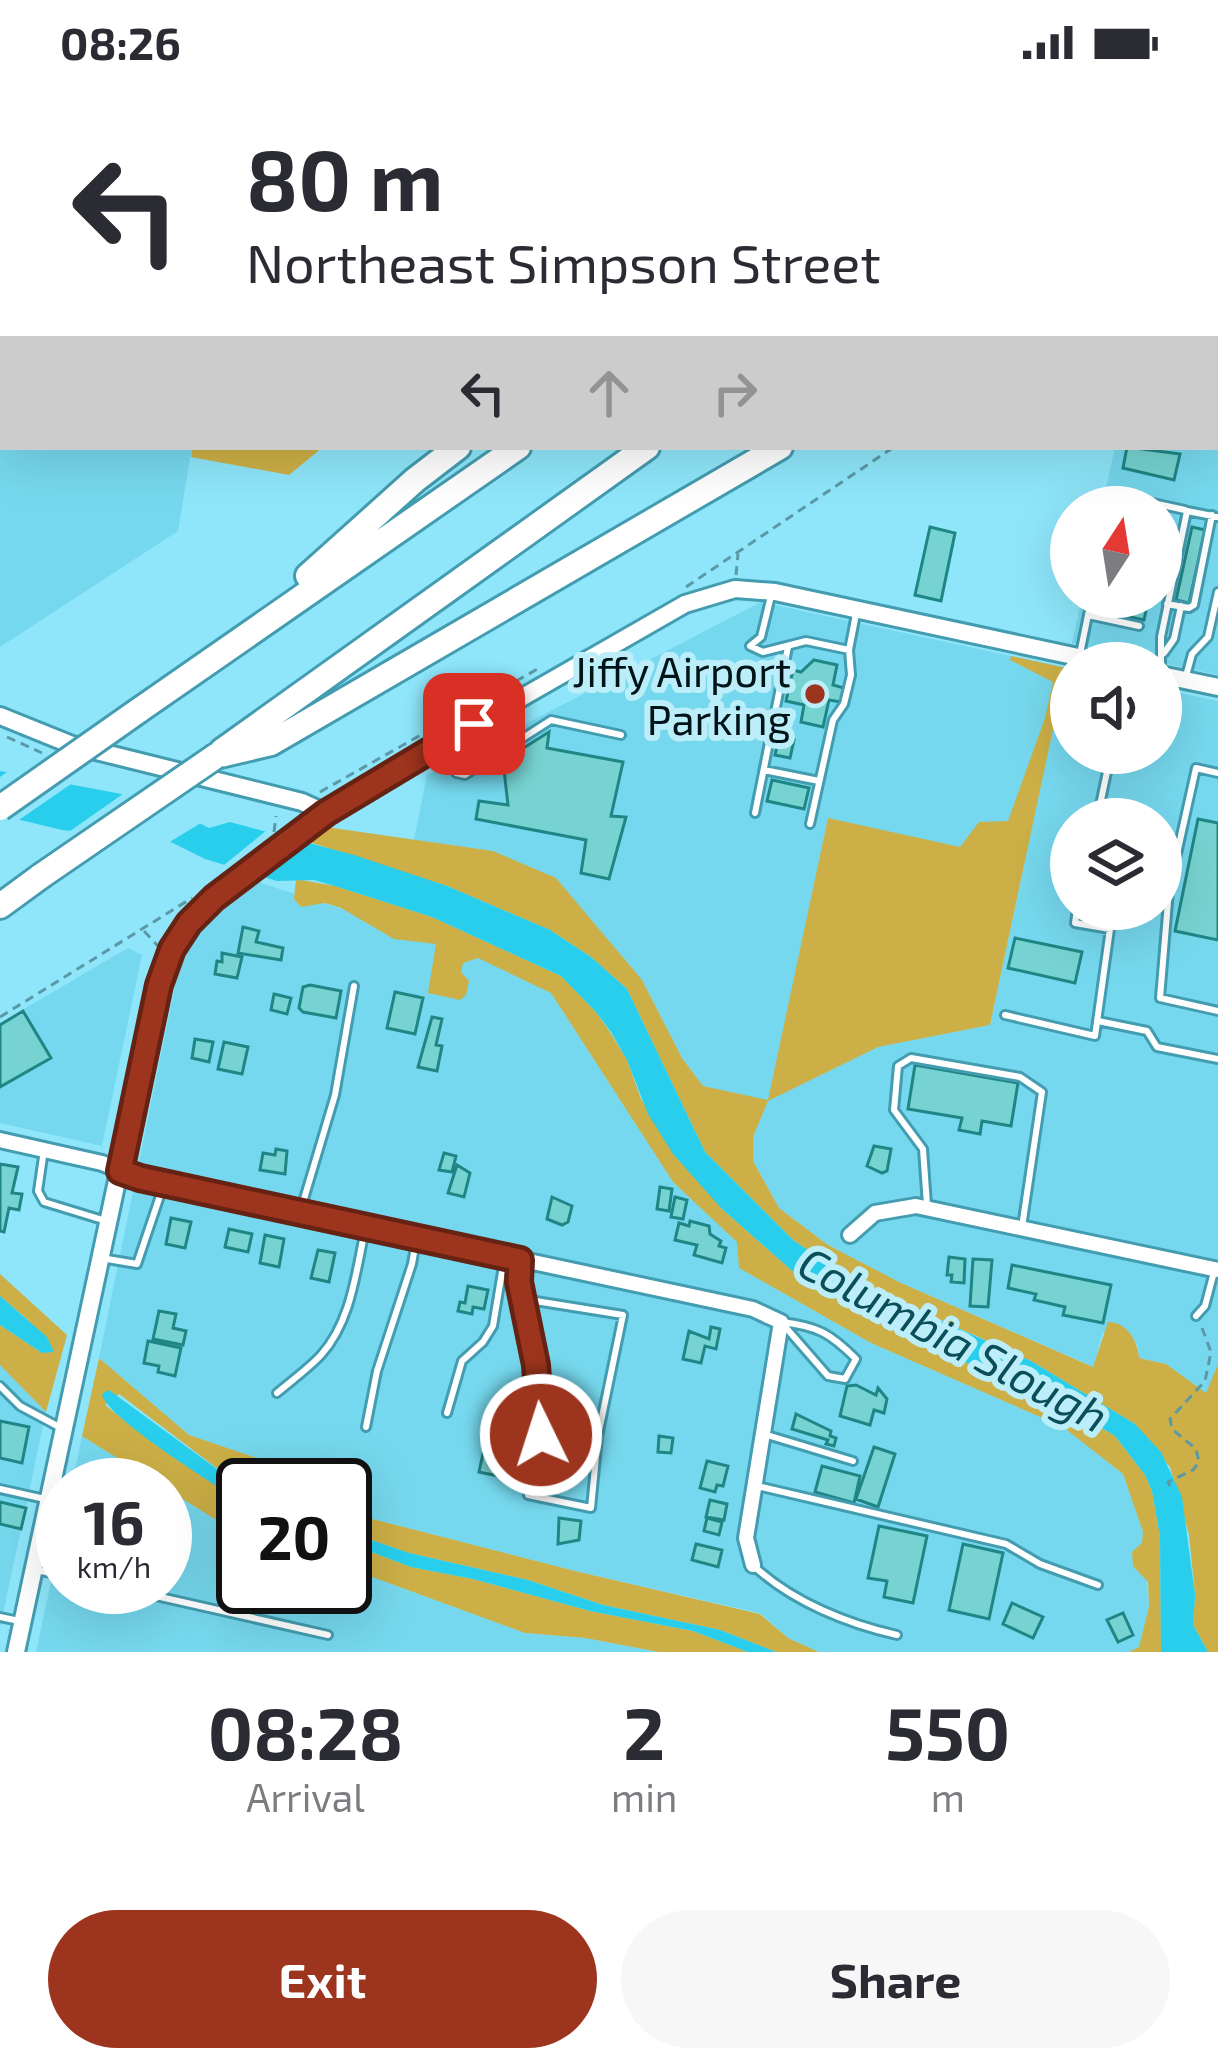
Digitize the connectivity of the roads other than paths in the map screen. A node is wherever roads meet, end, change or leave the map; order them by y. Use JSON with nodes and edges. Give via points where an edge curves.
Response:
{"nodes":[{"id":1,"x":454,"y":450,"type":"edge"},
{"id":2,"x":514,"y":450,"type":"edge"},
{"id":3,"x":643,"y":450,"type":"edge"},
{"id":4,"x":776,"y":450,"type":"edge"},
{"id":5,"x":1182,"y":510,"type":"edge"},
{"id":6,"x":1187,"y":511,"type":"junction"},
{"id":7,"x":1215,"y":516,"type":"edge"},
{"id":8,"x":1182,"y":534,"type":"edge"},
{"id":9,"x":772,"y":592,"type":"junction"},
{"id":10,"x":1218,"y":592,"type":"edge"},
{"id":11,"x":1182,"y":607,"type":"edge"},
{"id":12,"x":857,"y":610,"type":"junction"},
{"id":13,"x":1102,"y":618,"type":"edge"},
{"id":14,"x":1139,"y":626,"type":"dead end"},
{"id":15,"x":235,"y":643,"type":"junction"},
{"id":16,"x":788,"y":647,"type":"junction"},
{"id":17,"x":849,"y":650,"type":"junction"},
{"id":18,"x":1050,"y":651,"type":"edge"},
{"id":19,"x":1182,"y":679,"type":"edge"},
{"id":20,"x":1185,"y":680,"type":"junction"},
{"id":21,"x":1218,"y":687,"type":"edge"},
{"id":22,"x":0,"y":716,"type":"edge"},
{"id":23,"x":621,"y":735,"type":"dead end"},
{"id":24,"x":437,"y":745,"type":"junction"},
{"id":25,"x":216,"y":756,"type":"junction"},
{"id":26,"x":764,"y":770,"type":"junction"},
{"id":27,"x":1218,"y":773,"type":"edge"},
{"id":28,"x":820,"y":781,"type":"junction"},
{"id":29,"x":0,"y":808,"type":"edge"},
{"id":30,"x":326,"y":813,"type":"junction"},
{"id":31,"x":755,"y":813,"type":"dead end"},
{"id":32,"x":810,"y":824,"type":"dead end"},
{"id":33,"x":0,"y":905,"type":"edge"},
{"id":34,"x":1110,"y":930,"type":"edge"},
{"id":35,"x":354,"y":986,"type":"dead end"},
{"id":36,"x":1218,"y":1011,"type":"edge"},
{"id":37,"x":1005,"y":1015,"type":"dead end"},
{"id":38,"x":1098,"y":1021,"type":"junction"},
{"id":39,"x":1218,"y":1059,"type":"edge"},
{"id":40,"x":0,"y":1140,"type":"edge"},
{"id":41,"x":44,"y":1150,"type":"junction"},
{"id":42,"x":120,"y":1171,"type":"junction"},
{"id":43,"x":164,"y":1184,"type":"junction"},
{"id":44,"x":927,"y":1208,"type":"junction"},
{"id":45,"x":299,"y":1212,"type":"junction"},
{"id":46,"x":109,"y":1222,"type":"junction"},
{"id":47,"x":366,"y":1226,"type":"junction"},
{"id":48,"x":1022,"y":1228,"type":"junction"},
{"id":49,"x":850,"y":1235,"type":"dead end"},
{"id":50,"x":416,"y":1237,"type":"junction"},
{"id":51,"x":101,"y":1258,"type":"junction"},
{"id":52,"x":513,"y":1258,"type":"junction"},
{"id":53,"x":1216,"y":1269,"type":"edge"},
{"id":54,"x":523,"y":1299,"type":"junction"},
{"id":55,"x":1196,"y":1316,"type":"road end"},
{"id":56,"x":781,"y":1322,"type":"junction"},
{"id":57,"x":0,"y":1386,"type":"edge"},
{"id":58,"x":277,"y":1393,"type":"dead end"},
{"id":59,"x":446,"y":1413,"type":"dead end"},
{"id":60,"x":366,"y":1427,"type":"dead end"},
{"id":61,"x":64,"y":1430,"type":"junction"},
{"id":62,"x":763,"y":1433,"type":"junction"},
{"id":63,"x":58,"y":1458,"type":"edge"},
{"id":64,"x":853,"y":1461,"type":"dead end"},
{"id":65,"x":754,"y":1485,"type":"junction"},
{"id":66,"x":0,"y":1489,"type":"edge"},
{"id":67,"x":36,"y":1497,"type":"edge"},
{"id":68,"x":36,"y":1560,"type":"edge"},
{"id":69,"x":753,"y":1565,"type":"joint"},
{"id":70,"x":34,"y":1569,"type":"joint"},
{"id":71,"x":1098,"y":1585,"type":"dead end"},
{"id":72,"x":192,"y":1604,"type":"edge"},
{"id":73,"x":0,"y":1617,"type":"edge"},
{"id":74,"x":22,"y":1622,"type":"junction"},
{"id":75,"x":328,"y":1635,"type":"dead end"},
{"id":76,"x":897,"y":1635,"type":"dead end"},
{"id":77,"x":16,"y":1652,"type":"edge"}],
"edges":[{"from":1,"to":15,"type":"highway"},
{"from":2,"to":15,"type":"highway"},
{"from":3,"to":25,"type":"highway"},
{"from":4,"to":25,"type":"highway","via":[[271,743]]},
{"from":5,"to":6,"type":"lane"},
{"from":6,"to":7,"type":"lane"},
{"from":6,"to":8,"type":"lane"},
{"from":7,"to":11,"type":"lane","via":[[1194,605]]},
{"from":9,"to":12,"type":"street"},
{"from":9,"to":16,"type":"lane","via":[[761,637],[750,646]]},
{"from":9,"to":24,"type":"street","via":[[735,589],[685,604]]},
{"from":10,"to":20,"type":"lane","via":[[1208,638]]},
{"from":12,"to":17,"type":"lane"},
{"from":12,"to":18,"type":"street"},
{"from":13,"to":14,"type":"lane"},
{"from":15,"to":29,"type":"highway","bridge":true},
{"from":16,"to":17,"type":"lane","via":[[806,641]]},
{"from":16,"to":26,"type":"lane"},
{"from":17,"to":28,"type":"lane","via":[[851,675]]},
{"from":19,"to":20,"type":"street"},
{"from":20,"to":21,"type":"street"},
{"from":22,"to":30,"type":"street","via":[[72,745]]},
{"from":23,"to":24,"type":"lane","via":[[551,720],[465,775]]},
{"from":24,"to":30,"type":"street"},
{"from":25,"to":33,"type":"highway","bridge":true},
{"from":26,"to":28,"type":"lane"},
{"from":26,"to":31,"type":"lane"},
{"from":27,"to":36,"type":"lane","via":[[1196,768],[1169,890],[1160,998]]},
{"from":28,"to":32,"type":"lane"},
{"from":30,"to":42,"type":"street","via":[[189,923],[168,957]]},
{"from":34,"to":38,"type":"lane"},
{"from":35,"to":45,"type":"lane","via":[[335,1095]]},
{"from":37,"to":38,"type":"lane","via":[[1095,1036]]},
{"from":38,"to":39,"type":"lane","via":[[1147,1031],[1157,1046]]},
{"from":40,"to":41,"type":"street"},
{"from":41,"to":42,"type":"street"},
{"from":41,"to":46,"type":"lane","via":[[44,1202]]},
{"from":42,"to":43,"type":"street"},
{"from":42,"to":46,"type":"street"},
{"from":43,"to":45,"type":"street"},
{"from":43,"to":51,"type":"lane","via":[[137,1264]]},
{"from":44,"to":48,"type":"street"},
{"from":44,"to":48,"type":"lane","via":[[922,1149],[894,1110],[898,1066],[911,1058],[1020,1077],[1042,1092]]},
{"from":44,"to":49,"type":"street","via":[[875,1214]]},
{"from":45,"to":47,"type":"street"},
{"from":46,"to":51,"type":"street"},
{"from":47,"to":50,"type":"street"},
{"from":47,"to":58,"type":"lane","via":[[340,1324],[323,1353]]},
{"from":48,"to":53,"type":"street"},
{"from":50,"to":52,"type":"street"},
{"from":50,"to":60,"type":"lane"},
{"from":51,"to":61,"type":"street"},
{"from":52,"to":54,"type":"lane"},
{"from":52,"to":56,"type":"street","via":[[753,1309]]},
{"from":52,"to":59,"type":"lane","via":[[493,1326],[462,1361]]},
{"from":53,"to":55,"type":"lane"},
{"from":54,"to":54,"type":"lane","via":[[541,1435],[528,1495],[591,1508],[623,1315]]},
{"from":56,"to":56,"type":"lane","via":[[816,1326],[843,1346],[856,1359],[845,1379],[827,1376]]},
{"from":56,"to":62,"type":"street"},
{"from":57,"to":61,"type":"lane"},
{"from":61,"to":63,"type":"street"},
{"from":62,"to":64,"type":"lane"},
{"from":62,"to":65,"type":"street"},
{"from":65,"to":69,"type":"street","via":[[746,1538]]},
{"from":65,"to":71,"type":"lane","via":[[1006,1544]]},
{"from":66,"to":67,"type":"lane"},
{"from":68,"to":70,"type":"street"},
{"from":69,"to":76,"type":"lane","via":[[835,1616]]},
{"from":70,"to":74,"type":"street"},
{"from":72,"to":75,"type":"lane"},
{"from":73,"to":74,"type":"lane"},
{"from":74,"to":77,"type":"street"}]}
